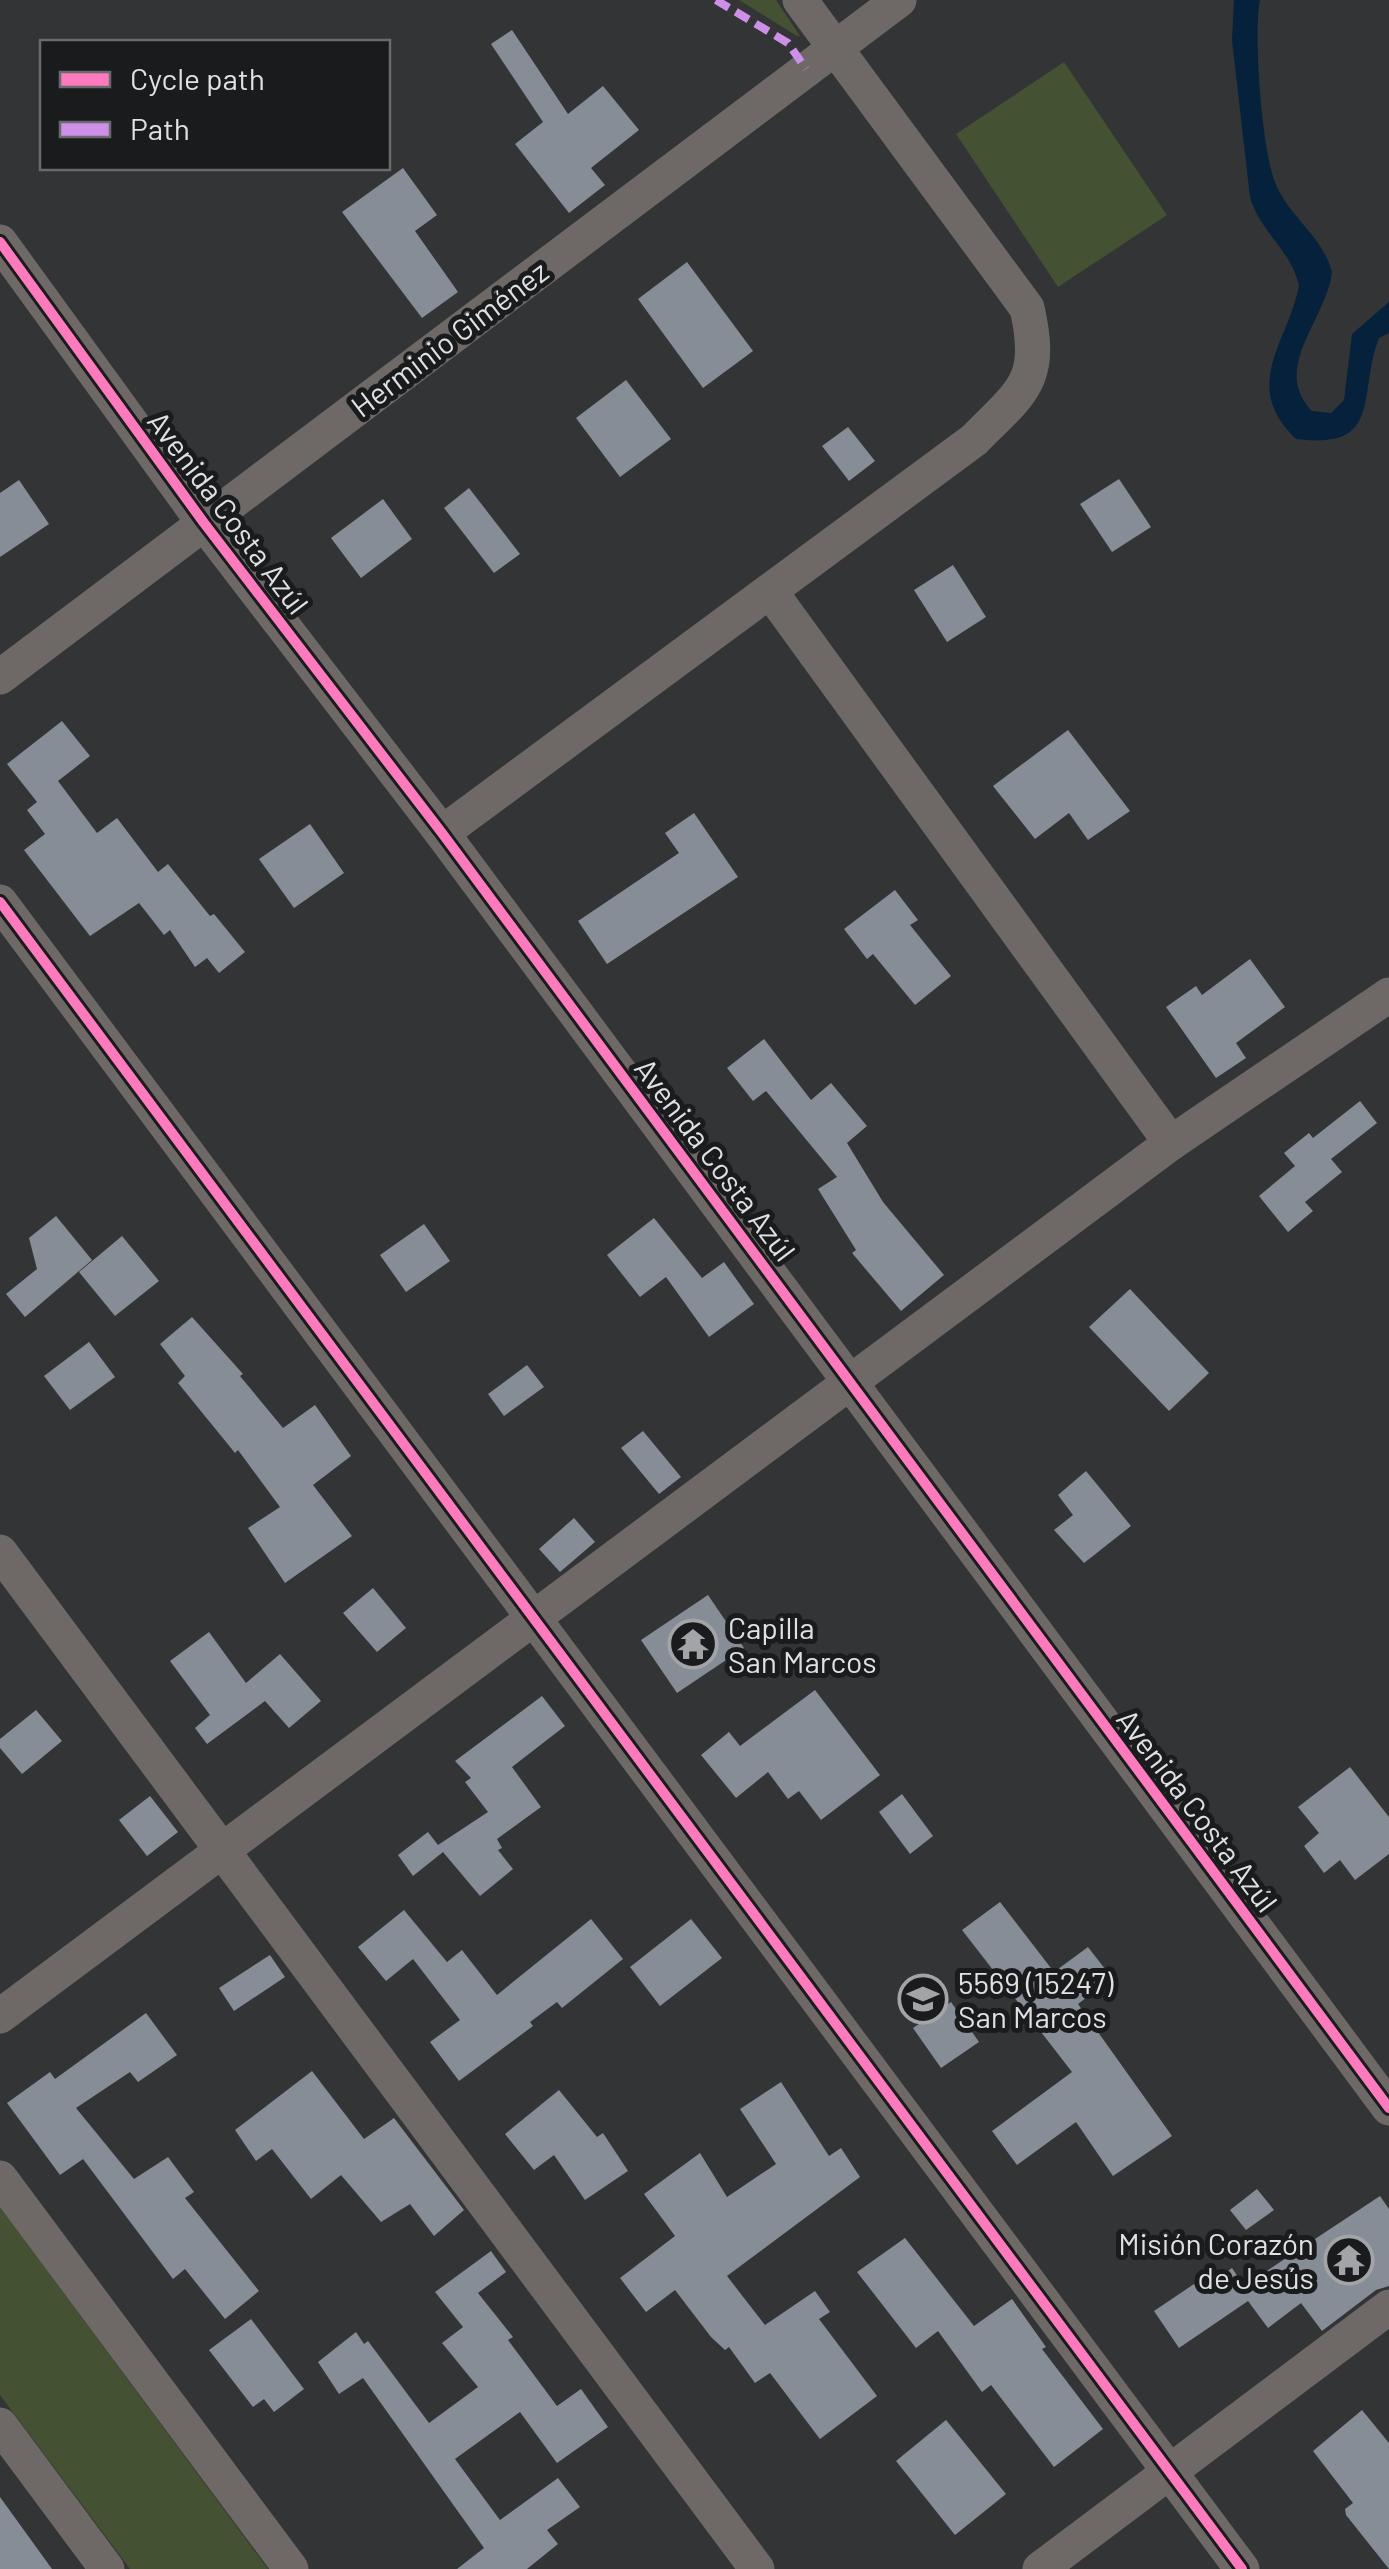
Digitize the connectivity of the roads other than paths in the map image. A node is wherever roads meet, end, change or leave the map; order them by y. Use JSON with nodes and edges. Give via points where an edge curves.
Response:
{"nodes":[{"id":1,"x":800,"y":0,"type":"edge"},
{"id":2,"x":898,"y":0,"type":"edge"},
{"id":3,"x":836,"y":47,"type":"junction"},
{"id":4,"x":0,"y":242,"type":"edge"},
{"id":5,"x":204,"y":523,"type":"junction"},
{"id":6,"x":770,"y":591,"type":"junction"},
{"id":7,"x":0,"y":676,"type":"edge"},
{"id":8,"x":442,"y":833,"type":"junction"},
{"id":9,"x":0,"y":902,"type":"edge"},
{"id":10,"x":1389,"y":995,"type":"edge"},
{"id":11,"x":1171,"y":1143,"type":"junction"},
{"id":12,"x":850,"y":1382,"type":"junction"},
{"id":13,"x":0,"y":1552,"type":"edge"},
{"id":14,"x":534,"y":1618,"type":"junction"},
{"id":15,"x":222,"y":1850,"type":"junction"},
{"id":16,"x":0,"y":2016,"type":"edge"},
{"id":17,"x":1389,"y":2108,"type":"edge"},
{"id":18,"x":0,"y":2178,"type":"edge"},
{"id":19,"x":1389,"y":2306,"type":"edge"},
{"id":20,"x":0,"y":2425,"type":"edge"},
{"id":21,"x":1170,"y":2472,"type":"junction"},
{"id":22,"x":107,"y":2569,"type":"edge"},
{"id":23,"x":291,"y":2569,"type":"edge"},
{"id":24,"x":757,"y":2569,"type":"edge"},
{"id":25,"x":1040,"y":2569,"type":"edge"},
{"id":26,"x":1242,"y":2569,"type":"edge"}],
"edges":[{"from":1,"to":3,"type":"street"},
{"from":2,"to":3,"type":"street","name":"Herminio Giménez"},
{"from":3,"to":5,"type":"street","name":"Herminio Giménez"},
{"from":3,"to":6,"type":"street","via":[[1002,270],[1027,308],[1036,345],[1027,385],[974,440]]},
{"from":4,"to":5,"type":"street","name":"Avenida Costa Azúl"},
{"from":5,"to":7,"type":"street","name":"Herminio Giménez"},
{"from":5,"to":8,"type":"street","name":"Avenida Costa Azúl"},
{"from":6,"to":8,"type":"street"},
{"from":6,"to":11,"type":"street"},
{"from":8,"to":12,"type":"street","name":"Avenida Costa Azúl"},
{"from":9,"to":14,"type":"street"},
{"from":10,"to":11,"type":"street"},
{"from":11,"to":12,"type":"street"},
{"from":12,"to":14,"type":"street"},
{"from":12,"to":17,"type":"street","name":"Avenida Costa Azúl"},
{"from":13,"to":15,"type":"street"},
{"from":14,"to":15,"type":"street"},
{"from":14,"to":21,"type":"street"},
{"from":15,"to":16,"type":"street"},
{"from":15,"to":24,"type":"street"},
{"from":18,"to":23,"type":"street"},
{"from":19,"to":21,"type":"street"},
{"from":20,"to":22,"type":"street"},
{"from":21,"to":25,"type":"street"},
{"from":21,"to":26,"type":"street"}]}
